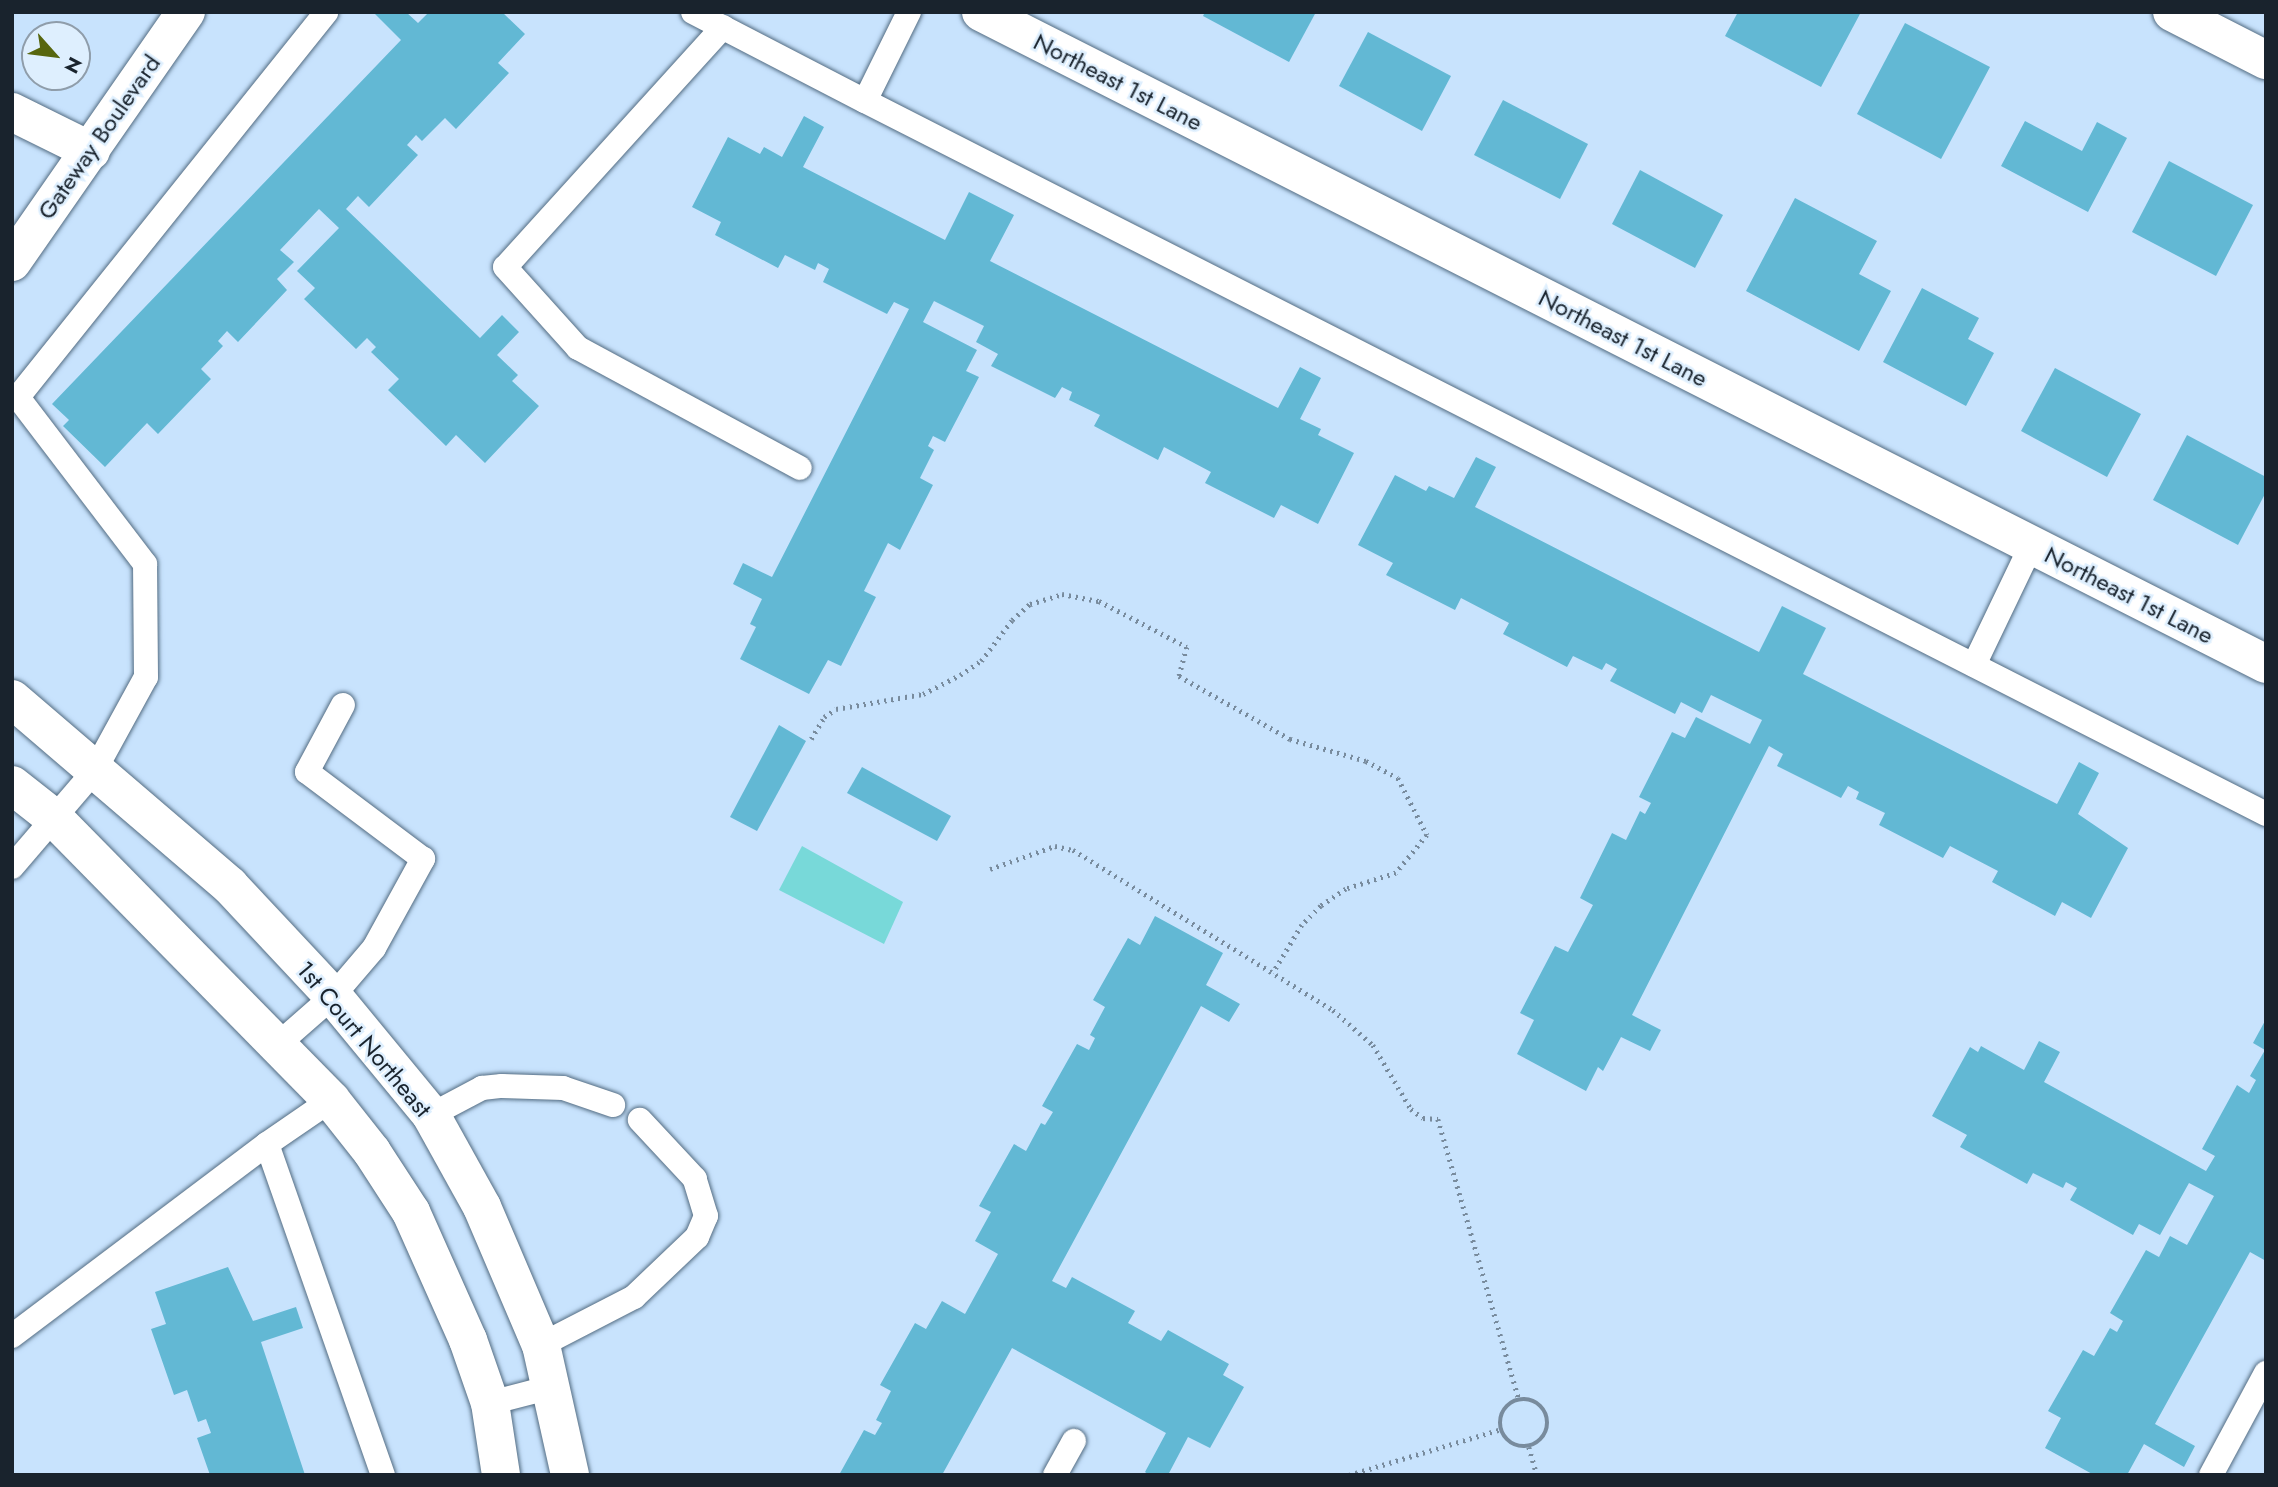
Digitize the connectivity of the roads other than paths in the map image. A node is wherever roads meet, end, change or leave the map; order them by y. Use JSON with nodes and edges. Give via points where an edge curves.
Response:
{"nodes":[{"id":1,"x":186,"y":12,"type":"edge"},
{"id":2,"x":326,"y":12,"type":"edge"},
{"id":3,"x":693,"y":12,"type":"edge"},
{"id":4,"x":909,"y":12,"type":"edge"},
{"id":5,"x":981,"y":12,"type":"edge"},
{"id":6,"x":2172,"y":12,"type":"edge"},
{"id":7,"x":723,"y":27,"type":"junction"},
{"id":8,"x":2266,"y":60,"type":"edge"},
{"id":9,"x":865,"y":101,"type":"junction"},
{"id":10,"x":12,"y":112,"type":"edge"},
{"id":11,"x":91,"y":151,"type":"junction"},
{"id":12,"x":12,"y":262,"type":"edge"},
{"id":13,"x":800,"y":468,"type":"dead end"},
{"id":14,"x":2031,"y":546,"type":"junction"},
{"id":15,"x":2266,"y":664,"type":"edge"},
{"id":16,"x":1974,"y":665,"type":"junction"},
{"id":17,"x":12,"y":699,"type":"edge"},
{"id":18,"x":342,"y":705,"type":"dead end"},
{"id":19,"x":95,"y":770,"type":"junction"},
{"id":20,"x":12,"y":785,"type":"edge"},
{"id":21,"x":2266,"y":814,"type":"edge"},
{"id":22,"x":54,"y":818,"type":"junction"},
{"id":23,"x":12,"y":867,"type":"edge"},
{"id":24,"x":333,"y":996,"type":"junction"},
{"id":25,"x":275,"y":1047,"type":"junction"},
{"id":26,"x":331,"y":1100,"type":"junction"},
{"id":27,"x":613,"y":1105,"type":"dead end"},
{"id":28,"x":431,"y":1115,"type":"junction"},
{"id":29,"x":640,"y":1120,"type":"dead end"},
{"id":30,"x":267,"y":1144,"type":"junction"},
{"id":31,"x":12,"y":1336,"type":"edge"},
{"id":32,"x":541,"y":1345,"type":"junction"},
{"id":33,"x":2266,"y":1373,"type":"edge"},
{"id":34,"x":552,"y":1387,"type":"junction"},
{"id":35,"x":490,"y":1403,"type":"junction"},
{"id":36,"x":1074,"y":1441,"type":"dead end"},
{"id":37,"x":383,"y":1475,"type":"edge"},
{"id":38,"x":501,"y":1475,"type":"edge"},
{"id":39,"x":570,"y":1475,"type":"edge"},
{"id":40,"x":1055,"y":1475,"type":"edge"},
{"id":41,"x":2211,"y":1475,"type":"edge"}],
"edges":[{"from":1,"to":11,"type":"street","name":"Gateway Boulevard"},
{"from":2,"to":19,"type":"lane","via":[[18,397],[145,564],[146,677]]},
{"from":3,"to":7,"type":"lane"},
{"from":4,"to":9,"type":"lane"},
{"from":5,"to":14,"type":"street","name":"Northeast 1st Lane"},
{"from":6,"to":8,"type":"street"},
{"from":7,"to":9,"type":"lane"},
{"from":7,"to":13,"type":"lane","via":[[505,267],[578,348]]},
{"from":9,"to":16,"type":"lane"},
{"from":10,"to":11,"type":"street"},
{"from":11,"to":12,"type":"street","name":"Gateway Boulevard"},
{"from":14,"to":15,"type":"street","name":"Northeast 1st Lane"},
{"from":14,"to":16,"type":"lane"},
{"from":16,"to":21,"type":"lane"},
{"from":17,"to":19,"type":"street","name":"1st Court Northeast"},
{"from":18,"to":24,"type":"lane","via":[[307,772],[423,859],[374,948]]},
{"from":19,"to":22,"type":"lane"},
{"from":19,"to":24,"type":"street","name":"1st Court Northeast","via":[[230,886]]},
{"from":20,"to":22,"type":"street"},
{"from":22,"to":23,"type":"lane"},
{"from":22,"to":25,"type":"street"},
{"from":24,"to":25,"type":"lane"},
{"from":24,"to":28,"type":"street","name":"1st Court Northeast"},
{"from":25,"to":26,"type":"street"},
{"from":26,"to":30,"type":"lane"},
{"from":26,"to":35,"type":"street","via":[[411,1212],[468,1340]]},
{"from":27,"to":28,"type":"lane","via":[[562,1088],[502,1086],[482,1088]]},
{"from":28,"to":32,"type":"street","name":"1st Court Northeast","via":[[482,1206]]},
{"from":29,"to":32,"type":"lane","via":[[695,1179],[706,1216],[697,1237],[678,1260],[634,1297]]},
{"from":30,"to":31,"type":"lane"},
{"from":30,"to":37,"type":"lane"},
{"from":32,"to":34,"type":"street","name":"1st Court Northeast"},
{"from":33,"to":41,"type":"lane"},
{"from":34,"to":35,"type":"lane"},
{"from":34,"to":39,"type":"street","name":"1st Court Northeast"},
{"from":35,"to":38,"type":"street"},
{"from":36,"to":40,"type":"lane"}]}
